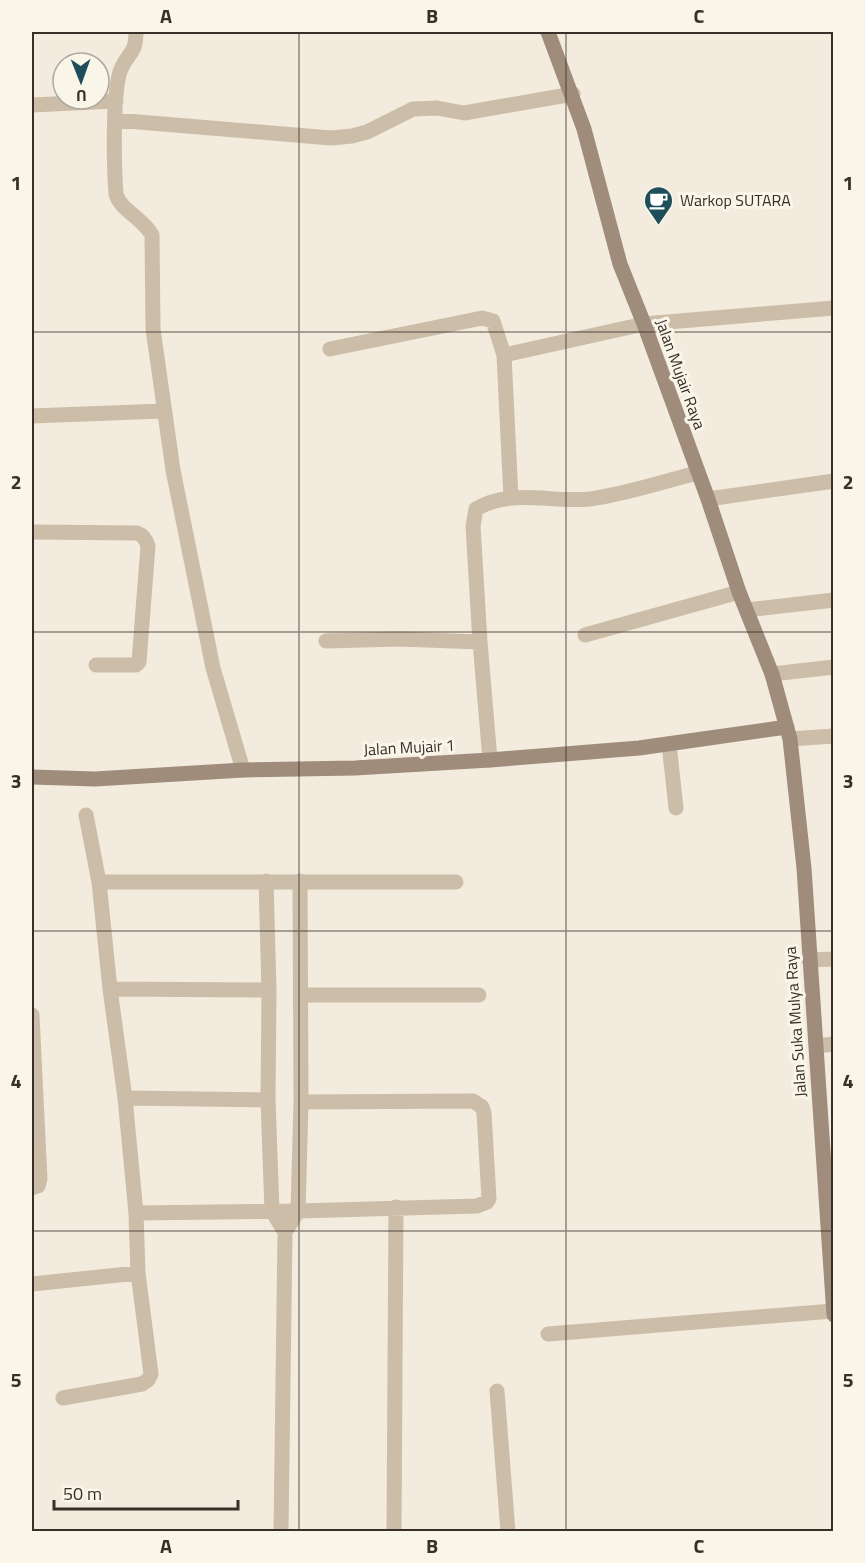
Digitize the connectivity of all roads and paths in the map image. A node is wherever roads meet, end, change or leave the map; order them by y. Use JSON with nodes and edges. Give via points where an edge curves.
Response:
{"nodes":[{"id":1,"x":136,"y":32,"type":"edge"},
{"id":2,"x":548,"y":32,"type":"edge"},
{"id":3,"x":573,"y":94,"type":"junction"},
{"id":4,"x":116,"y":101,"type":"junction"},
{"id":5,"x":32,"y":105,"type":"edge"},
{"id":6,"x":116,"y":120,"type":"junction"},
{"id":7,"x":834,"y":308,"type":"edge"},
{"id":8,"x":644,"y":324,"type":"junction"},
{"id":9,"x":330,"y":349,"type":"dead end"},
{"id":10,"x":504,"y":355,"type":"junction"},
{"id":11,"x":163,"y":411,"type":"junction"},
{"id":12,"x":32,"y":416,"type":"edge"},
{"id":13,"x":697,"y":473,"type":"junction"},
{"id":14,"x":834,"y":481,"type":"edge"},
{"id":15,"x":511,"y":498,"type":"junction"},
{"id":16,"x":708,"y":499,"type":"junction"},
{"id":17,"x":32,"y":532,"type":"edge"},
{"id":18,"x":739,"y":592,"type":"junction"},
{"id":19,"x":834,"y":600,"type":"edge"},
{"id":20,"x":747,"y":610,"type":"junction"},
{"id":21,"x":585,"y":635,"type":"dead end"},
{"id":22,"x":326,"y":641,"type":"dead end"},
{"id":23,"x":480,"y":642,"type":"junction"},
{"id":24,"x":96,"y":665,"type":"dead end"},
{"id":25,"x":834,"y":667,"type":"edge"},
{"id":26,"x":772,"y":674,"type":"junction"},
{"id":27,"x":789,"y":733,"type":"junction"},
{"id":28,"x":834,"y":736,"type":"edge"},
{"id":29,"x":669,"y":744,"type":"junction"},
{"id":30,"x":490,"y":760,"type":"junction"},
{"id":31,"x":243,"y":770,"type":"junction"},
{"id":32,"x":32,"y":777,"type":"edge"},
{"id":33,"x":676,"y":808,"type":"dead end"},
{"id":34,"x":86,"y":815,"type":"dead end"},
{"id":35,"x":266,"y":881,"type":"junction"},
{"id":36,"x":300,"y":881,"type":"junction"},
{"id":37,"x":99,"y":882,"type":"junction"},
{"id":38,"x":456,"y":882,"type":"dead end"},
{"id":39,"x":834,"y":959,"type":"edge"},
{"id":40,"x":809,"y":960,"type":"junction"},
{"id":41,"x":110,"y":989,"type":"junction"},
{"id":42,"x":269,"y":990,"type":"junction"},
{"id":43,"x":301,"y":995,"type":"junction"},
{"id":44,"x":479,"y":995,"type":"dead end"},
{"id":45,"x":32,"y":1015,"type":"edge"},
{"id":46,"x":834,"y":1044,"type":"edge"},
{"id":47,"x":817,"y":1046,"type":"junction"},
{"id":48,"x":125,"y":1098,"type":"junction"},
{"id":49,"x":268,"y":1100,"type":"junction"},
{"id":50,"x":301,"y":1102,"type":"junction"},
{"id":51,"x":828,"y":1160,"type":"edge"},
{"id":52,"x":32,"y":1188,"type":"edge"},
{"id":53,"x":396,"y":1207,"type":"junction"},
{"id":54,"x":272,"y":1211,"type":"junction"},
{"id":55,"x":298,"y":1211,"type":"junction"},
{"id":56,"x":136,"y":1213,"type":"junction"},
{"id":57,"x":285,"y":1232,"type":"junction"},
{"id":58,"x":138,"y":1273,"type":"junction"},
{"id":59,"x":32,"y":1284,"type":"edge"},
{"id":60,"x":833,"y":1313,"type":"edge"},
{"id":61,"x":548,"y":1334,"type":"dead end"},
{"id":62,"x":497,"y":1391,"type":"dead end"},
{"id":63,"x":63,"y":1398,"type":"dead end"},
{"id":64,"x":281,"y":1532,"type":"edge"},
{"id":65,"x":394,"y":1532,"type":"edge"},
{"id":66,"x":508,"y":1532,"type":"edge"}],
"edges":[{"from":1,"to":4,"type":"street","via":[[132,54],[121,69]]},
{"from":2,"to":3,"type":"street","name":"Jalan Mujair Raya"},
{"from":3,"to":6,"type":"street","via":[[464,113],[413,109],[367,132],[331,138]]},
{"from":3,"to":8,"type":"street","name":"Jalan Mujair Raya","via":[[620,264]]},
{"from":4,"to":5,"type":"street"},
{"from":4,"to":6,"type":"street"},
{"from":6,"to":11,"type":"street","via":[[118,201],[152,235],[153,328]]},
{"from":7,"to":8,"type":"street"},
{"from":8,"to":10,"type":"street"},
{"from":8,"to":13,"type":"street","name":"Jalan Mujair Raya"},
{"from":9,"to":10,"type":"street","via":[[482,318],[493,321]]},
{"from":10,"to":15,"type":"street"},
{"from":11,"to":12,"type":"street"},
{"from":11,"to":31,"type":"street","via":[[213,668]]},
{"from":13,"to":15,"type":"street","via":[[589,499]]},
{"from":13,"to":16,"type":"street","name":"Jalan Mujair Raya"},
{"from":14,"to":16,"type":"street"},
{"from":15,"to":23,"type":"street","via":[[482,506],[474,513]]},
{"from":16,"to":18,"type":"street","name":"Jalan Mujair Raya"},
{"from":17,"to":24,"type":"street","via":[[136,533],[146,541],[139,662],[128,667]]},
{"from":18,"to":20,"type":"street","name":"Jalan Mujair Raya"},
{"from":18,"to":21,"type":"street"},
{"from":19,"to":20,"type":"street"},
{"from":20,"to":26,"type":"street","name":"Jalan Mujair Raya"},
{"from":22,"to":23,"type":"street"},
{"from":23,"to":30,"type":"street"},
{"from":25,"to":26,"type":"street"},
{"from":26,"to":27,"type":"street","name":"Jalan Mujair Raya"},
{"from":27,"to":28,"type":"street"},
{"from":27,"to":29,"type":"street","name":"Jalan Mujair 1"},
{"from":27,"to":40,"type":"street","name":"Jalan Suka Mulya Raya","via":[[804,868]]},
{"from":29,"to":30,"type":"street","name":"Jalan Mujair 1"},
{"from":29,"to":33,"type":"street"},
{"from":30,"to":31,"type":"street","name":"Jalan Mujair 1"},
{"from":31,"to":32,"type":"street","name":"Jalan Mujair 1","via":[[95,779]]},
{"from":34,"to":37,"type":"street"},
{"from":35,"to":36,"type":"street"},
{"from":35,"to":37,"type":"street"},
{"from":35,"to":42,"type":"street"},
{"from":36,"to":38,"type":"street"},
{"from":36,"to":43,"type":"street"},
{"from":37,"to":41,"type":"street"},
{"from":39,"to":40,"type":"street"},
{"from":40,"to":47,"type":"street","name":"Jalan Suka Mulya Raya"},
{"from":41,"to":42,"type":"street"},
{"from":41,"to":48,"type":"street"},
{"from":42,"to":49,"type":"street"},
{"from":43,"to":44,"type":"street"},
{"from":43,"to":50,"type":"street"},
{"from":45,"to":52,"type":"street","via":[[40,1175],[38,1186]]},
{"from":46,"to":47,"type":"street"},
{"from":47,"to":51,"type":"street","name":"Jalan Suka Mulya Raya"},
{"from":48,"to":49,"type":"street"},
{"from":48,"to":56,"type":"street"},
{"from":49,"to":54,"type":"street"},
{"from":50,"to":53,"type":"street","via":[[473,1101],[482,1107],[490,1195],[487,1202],[477,1206]]},
{"from":50,"to":55,"type":"street"},
{"from":51,"to":60,"type":"street","name":"Jalan Suka Mulya Raya"},
{"from":53,"to":55,"type":"street"},
{"from":53,"to":65,"type":"street"},
{"from":54,"to":55,"type":"street"},
{"from":54,"to":56,"type":"street"},
{"from":54,"to":57,"type":"street"},
{"from":55,"to":57,"type":"street"},
{"from":56,"to":58,"type":"street"},
{"from":57,"to":64,"type":"street"},
{"from":58,"to":59,"type":"street"},
{"from":58,"to":63,"type":"street","via":[[151,1374],[148,1380]]},
{"from":60,"to":61,"type":"street"},
{"from":62,"to":66,"type":"street"}]}
